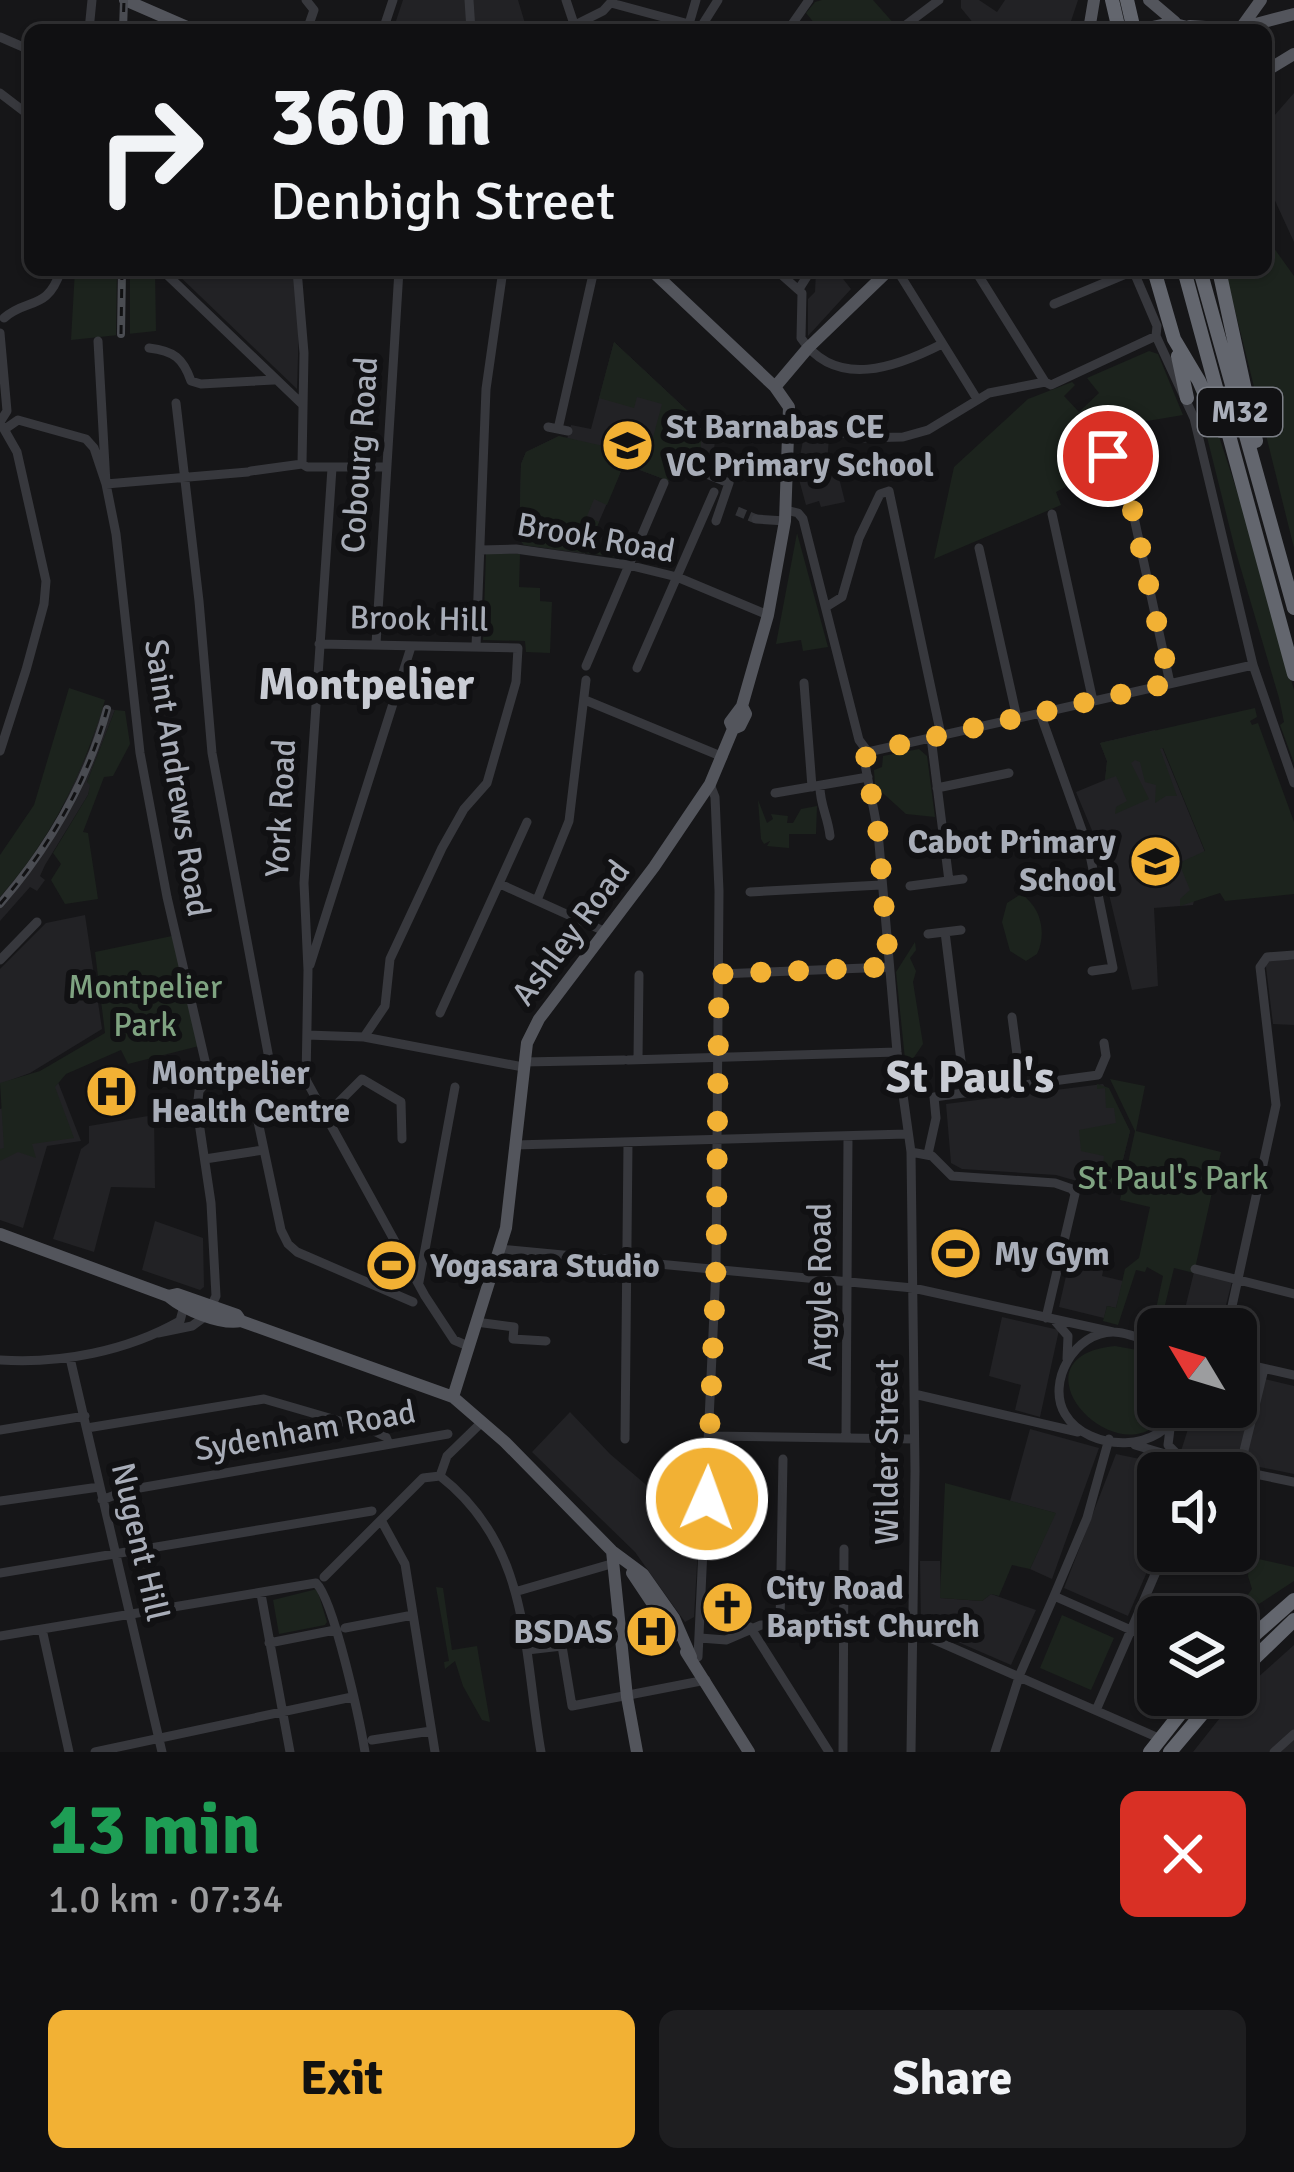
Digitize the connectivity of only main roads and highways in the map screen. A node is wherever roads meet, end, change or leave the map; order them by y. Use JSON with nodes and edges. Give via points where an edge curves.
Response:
{"nodes":[{"id":1,"x":1149,"y":0,"type":"edge"},
{"id":2,"x":1261,"y":0,"type":"edge"},
{"id":3,"x":131,"y":4,"type":"edge"},
{"id":4,"x":1294,"y":14,"type":"edge"},
{"id":5,"x":163,"y":22,"type":"edge"},
{"id":6,"x":1184,"y":24,"type":"edge"},
{"id":7,"x":1242,"y":24,"type":"edge"},
{"id":8,"x":1257,"y":24,"type":"edge"},
{"id":9,"x":657,"y":276,"type":"edge"},
{"id":10,"x":886,"y":276,"type":"edge"},
{"id":11,"x":1156,"y":276,"type":"edge"},
{"id":12,"x":1186,"y":276,"type":"edge"},
{"id":13,"x":1202,"y":276,"type":"edge"},
{"id":14,"x":1220,"y":276,"type":"edge"},
{"id":15,"x":1174,"y":339,"type":"junction"},
{"id":16,"x":775,"y":387,"type":"junction"},
{"id":17,"x":1187,"y":398,"type":"road end"},
{"id":18,"x":1246,"y":498,"type":"junction"},
{"id":19,"x":1279,"y":554,"type":"junction"},
{"id":20,"x":1294,"y":608,"type":"edge"},
{"id":21,"x":1294,"y":674,"type":"edge"},
{"id":22,"x":0,"y":1234,"type":"edge"},
{"id":23,"x":168,"y":1296,"type":"junction"},
{"id":24,"x":210,"y":1311,"type":"junction"},
{"id":25,"x":452,"y":1397,"type":"junction"},
{"id":26,"x":611,"y":1557,"type":"junction"},
{"id":27,"x":1294,"y":1600,"type":"edge"},
{"id":28,"x":1294,"y":1620,"type":"edge"},
{"id":29,"x":1257,"y":1633,"type":"edge"},
{"id":30,"x":1257,"y":1656,"type":"edge"},
{"id":31,"x":1183,"y":1716,"type":"edge"},
{"id":32,"x":1196,"y":1716,"type":"edge"},
{"id":33,"x":1166,"y":1745,"type":"edge"},
{"id":34,"x":637,"y":1752,"type":"edge"},
{"id":35,"x":749,"y":1752,"type":"edge"},
{"id":36,"x":1150,"y":1752,"type":"edge"}],
"edges":[{"from":1,"to":6,"type":"main road"},
{"from":2,"to":7,"type":"main road"},
{"from":3,"to":5,"type":"main road"},
{"from":4,"to":8,"type":"main road"},
{"from":9,"to":16,"type":"main road"},
{"from":10,"to":16,"type":"main road"},
{"from":11,"to":15,"type":"highway"},
{"from":12,"to":18,"type":"highway","number":"M32"},
{"from":13,"to":19,"type":"highway","number":"M32"},
{"from":14,"to":19,"type":"highway"},
{"from":15,"to":17,"type":"highway"},
{"from":15,"to":18,"type":"highway"},
{"from":16,"to":25,"type":"main road","name":"Ashley Road","via":[[790,423],[785,516],[746,714],[710,784],[532,1029],[508,1216]]},
{"from":18,"to":21,"type":"highway"},
{"from":19,"to":20,"type":"highway"},
{"from":22,"to":23,"type":"main road"},
{"from":23,"to":24,"type":"main road"},
{"from":23,"to":24,"type":"main road"},
{"from":24,"to":25,"type":"main road"},
{"from":25,"to":26,"type":"main road"},
{"from":26,"to":34,"type":"main road"},
{"from":26,"to":35,"type":"main road","via":[[643,1574],[659,1596]]},
{"from":27,"to":29,"type":"highway"},
{"from":28,"to":30,"type":"highway"},
{"from":31,"to":33,"type":"highway"},
{"from":32,"to":33,"type":"highway"},
{"from":33,"to":36,"type":"highway"}]}
